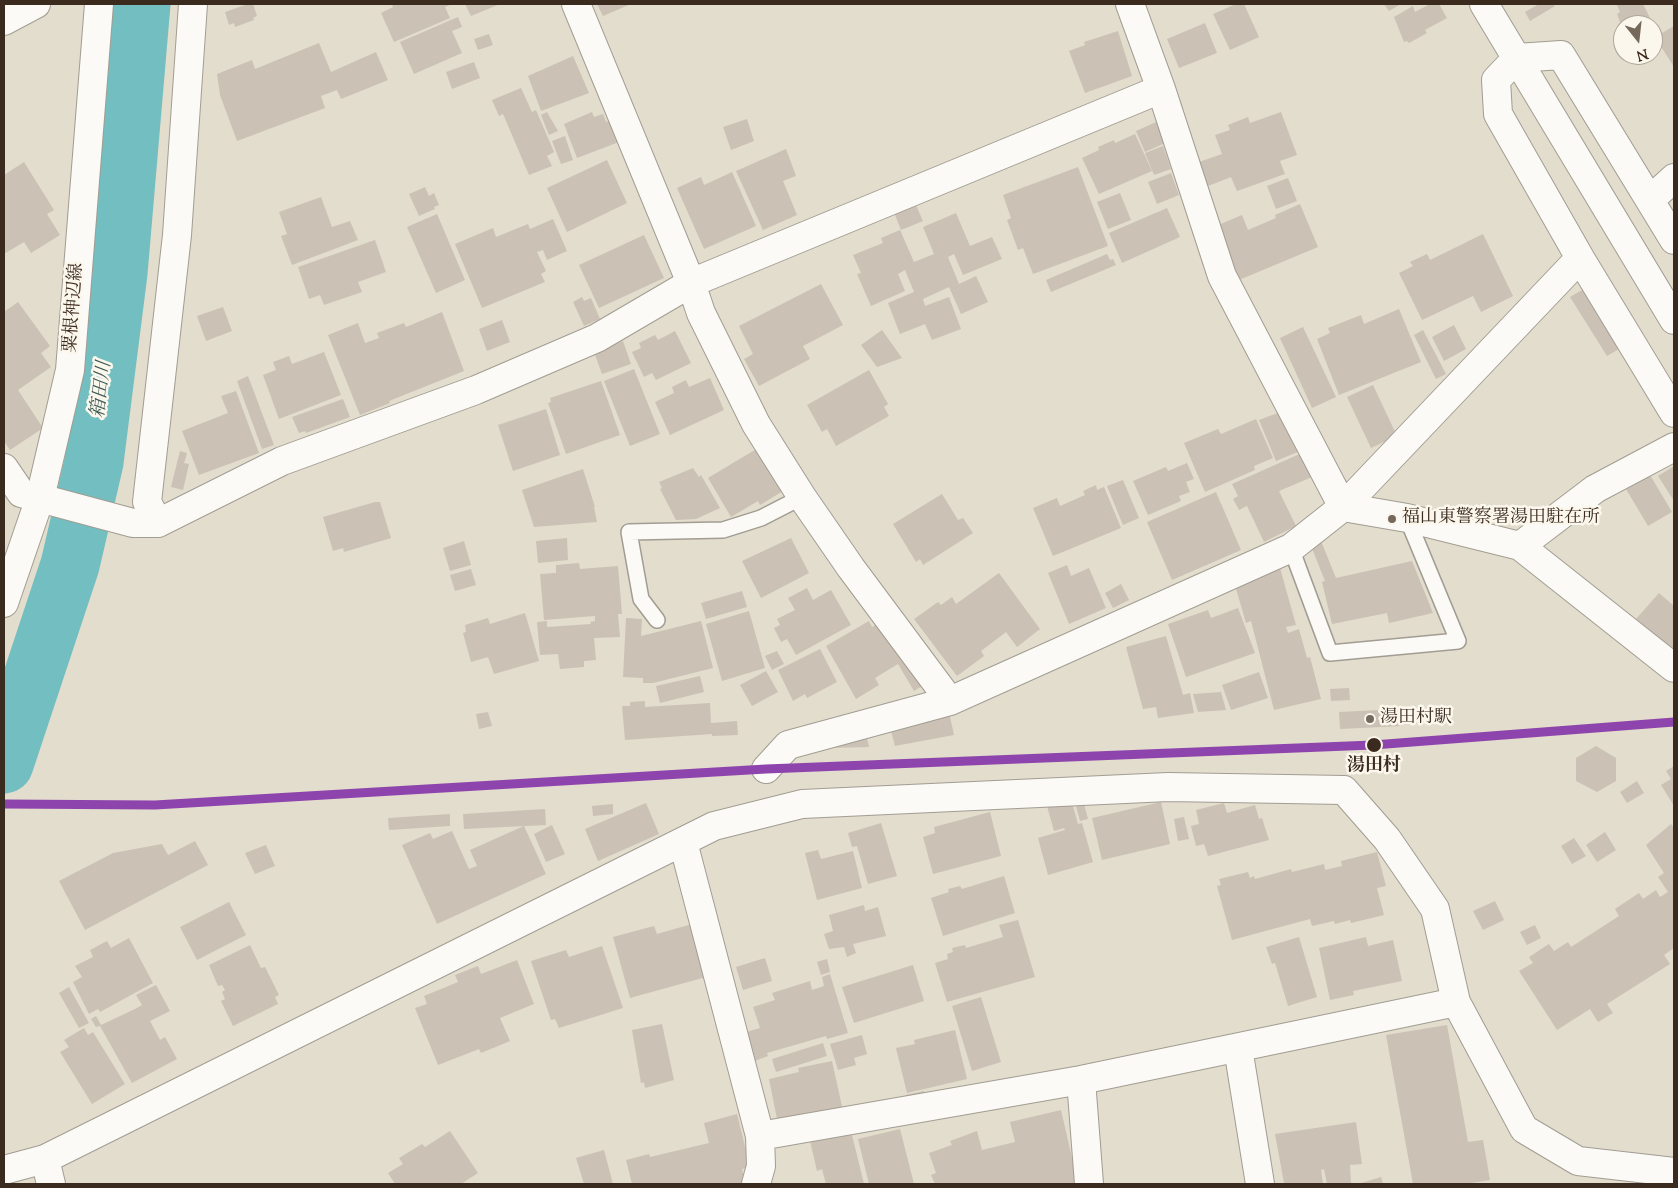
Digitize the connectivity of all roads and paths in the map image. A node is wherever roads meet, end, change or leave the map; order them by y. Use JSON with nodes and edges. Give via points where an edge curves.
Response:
{"nodes":[{"id":1,"x":36,"y":4,"type":"edge"},
{"id":2,"x":99,"y":4,"type":"edge"},
{"id":3,"x":193,"y":4,"type":"edge"},
{"id":4,"x":576,"y":4,"type":"edge"},
{"id":5,"x":1130,"y":4,"type":"edge"},
{"id":6,"x":1484,"y":4,"type":"edge"},
{"id":7,"x":4,"y":21,"type":"edge"},
{"id":8,"x":1517,"y":58,"type":"junction"},
{"id":9,"x":1161,"y":89,"type":"junction"},
{"id":10,"x":1674,"y":178,"type":"edge"},
{"id":11,"x":1650,"y":200,"type":"junction"},
{"id":12,"x":1674,"y":240,"type":"edge"},
{"id":13,"x":1580,"y":258,"type":"junction"},
{"id":14,"x":691,"y":283,"type":"junction"},
{"id":15,"x":1674,"y":320,"type":"edge"},
{"id":16,"x":1674,"y":413,"type":"edge"},
{"id":17,"x":1674,"y":447,"type":"edge"},
{"id":18,"x":4,"y":468,"type":"edge"},
{"id":19,"x":802,"y":497,"type":"junction"},
{"id":20,"x":45,"y":500,"type":"junction"},
{"id":21,"x":1343,"y":507,"type":"junction"},
{"id":22,"x":1407,"y":518,"type":"junction"},
{"id":23,"x":145,"y":523,"type":"junction"},
{"id":24,"x":1520,"y":546,"type":"junction"},
{"id":25,"x":1291,"y":548,"type":"junction"},
{"id":26,"x":4,"y":603,"type":"edge"},
{"id":27,"x":657,"y":620,"type":"dead end"},
{"id":28,"x":1674,"y":668,"type":"edge"},
{"id":29,"x":950,"y":701,"type":"junction"},
{"id":30,"x":766,"y":769,"type":"dead end"},
{"id":31,"x":683,"y":842,"type":"junction"},
{"id":32,"x":1456,"y":1002,"type":"junction"},
{"id":33,"x":1238,"y":1048,"type":"junction"},
{"id":34,"x":1081,"y":1080,"type":"junction"},
{"id":35,"x":760,"y":1136,"type":"junction"},
{"id":36,"x":43,"y":1169,"type":"edge"},
{"id":37,"x":4,"y":1170,"type":"edge"},
{"id":38,"x":1674,"y":1172,"type":"edge"},
{"id":39,"x":756,"y":1184,"type":"edge"},
{"id":40,"x":1089,"y":1184,"type":"edge"},
{"id":41,"x":1260,"y":1184,"type":"edge"}],
"edges":[{"from":1,"to":7,"type":"street"},
{"from":2,"to":20,"type":"street","name":"粟根神辺線","via":[[70,370]]},
{"from":3,"to":23,"type":"street","via":[[177,235]]},
{"from":4,"to":14,"type":"street"},
{"from":5,"to":9,"type":"street"},
{"from":6,"to":8,"type":"street"},
{"from":8,"to":11,"type":"street","via":[[1561,55]]},
{"from":8,"to":13,"type":"street","via":[[1496,80],[1498,114]]},
{"from":8,"to":15,"type":"street"},
{"from":9,"to":14,"type":"street"},
{"from":9,"to":21,"type":"street","via":[[1222,276]]},
{"from":10,"to":11,"type":"street"},
{"from":11,"to":12,"type":"street"},
{"from":13,"to":16,"type":"street"},
{"from":13,"to":21,"type":"street"},
{"from":14,"to":19,"type":"street","via":[[701,313],[756,424]]},
{"from":14,"to":23,"type":"street","via":[[597,338],[476,390],[282,461]]},
{"from":17,"to":24,"type":"street","via":[[1596,489]]},
{"from":18,"to":20,"type":"street","via":[[21,493]]},
{"from":19,"to":27,"type":"lane","via":[[761,518],[723,530],[629,532],[641,599]]},
{"from":19,"to":29,"type":"street"},
{"from":20,"to":23,"type":"street"},
{"from":20,"to":26,"type":"street","name":"粟根神辺線"},
{"from":21,"to":22,"type":"street"},
{"from":21,"to":25,"type":"street"},
{"from":22,"to":24,"type":"street"},
{"from":22,"to":25,"type":"lane","via":[[1458,641],[1330,653]]},
{"from":24,"to":28,"type":"street"},
{"from":25,"to":29,"type":"street"},
{"from":29,"to":30,"type":"street","via":[[788,745]]},
{"from":31,"to":32,"type":"street","via":[[714,826],[802,804],[1168,787],[1344,790],[1387,839],[1435,909]]},
{"from":31,"to":35,"type":"street"},
{"from":31,"to":36,"type":"street"},
{"from":32,"to":33,"type":"street"},
{"from":32,"to":38,"type":"street","via":[[1524,1129],[1578,1161]]},
{"from":33,"to":34,"type":"street"},
{"from":33,"to":41,"type":"street"},
{"from":34,"to":35,"type":"street"},
{"from":34,"to":40,"type":"street"},
{"from":35,"to":39,"type":"street"},
{"from":36,"to":37,"type":"street"}]}
